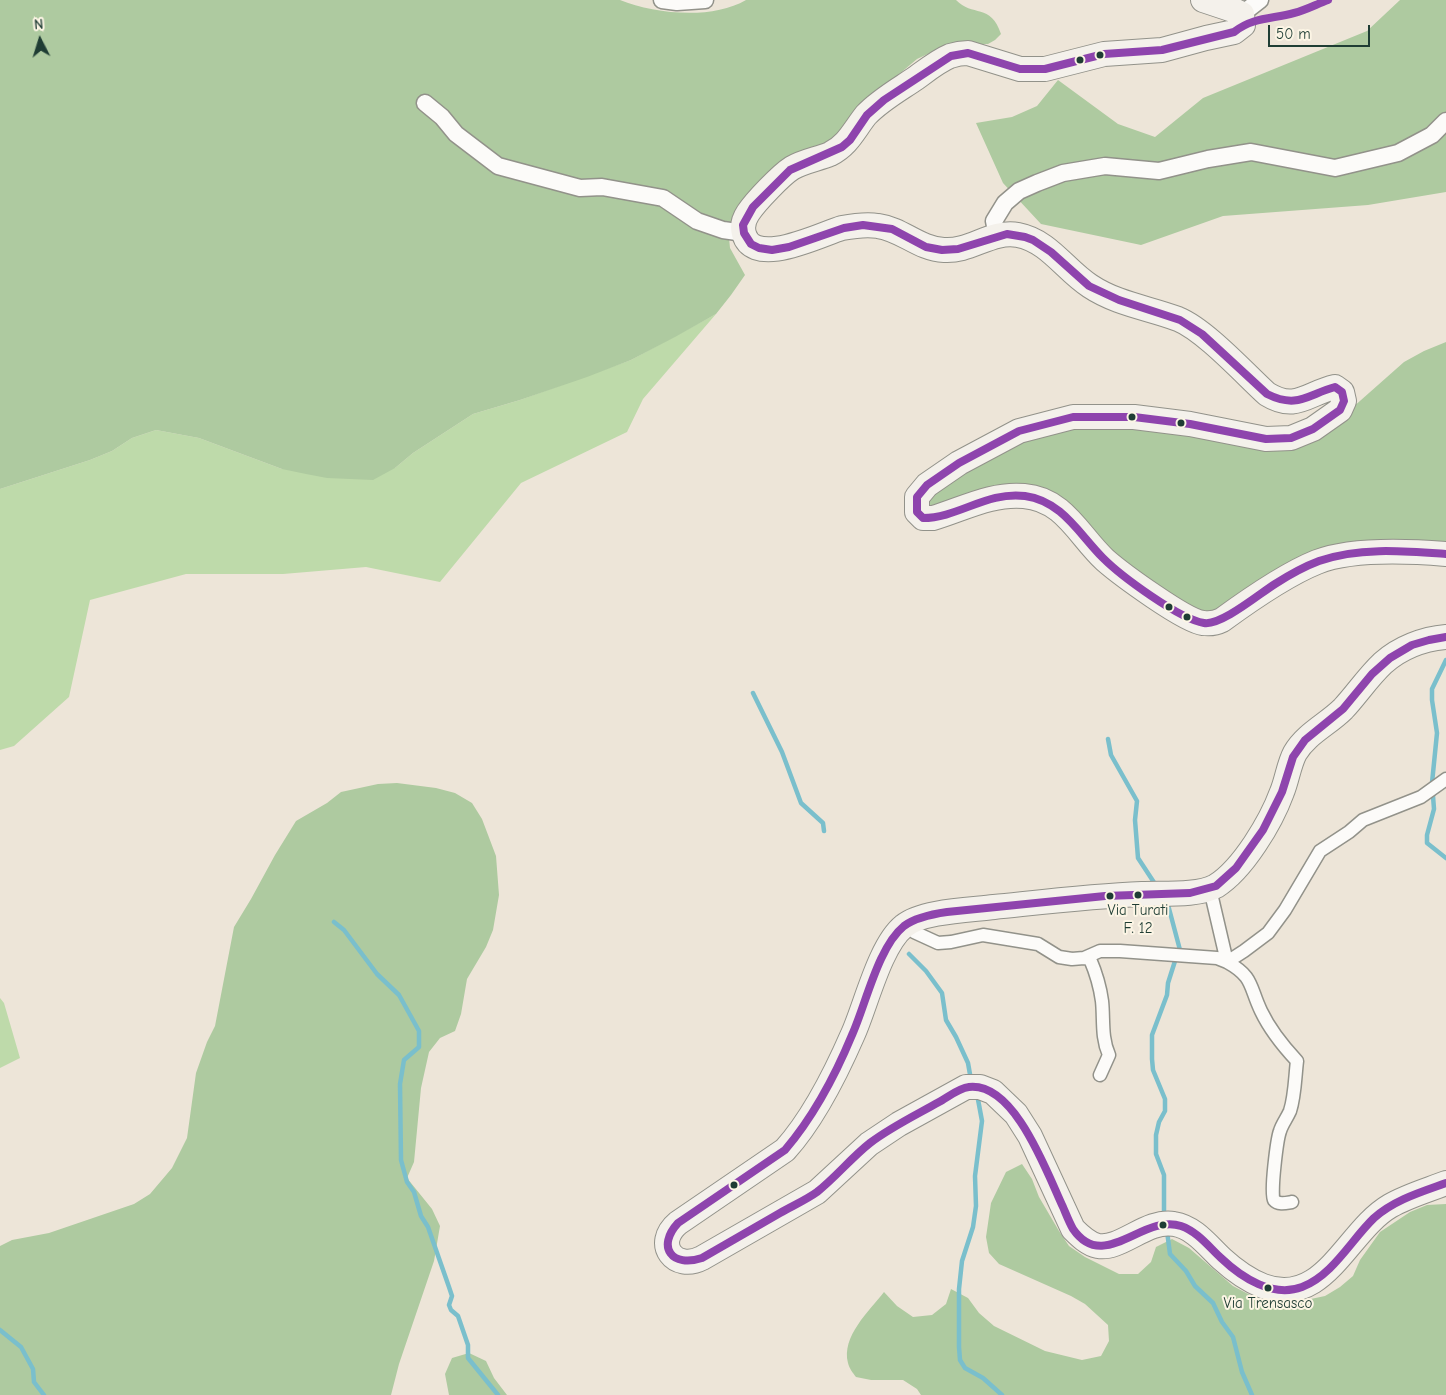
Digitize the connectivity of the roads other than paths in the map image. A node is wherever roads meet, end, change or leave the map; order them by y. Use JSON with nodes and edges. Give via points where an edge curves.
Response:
{"nodes":[{"id":1,"x":662,"y":0,"type":"edge"},
{"id":2,"x":705,"y":0,"type":"edge"},
{"id":3,"x":1203,"y":0,"type":"edge"},
{"id":4,"x":1251,"y":7,"type":"edge"},
{"id":5,"x":425,"y":103,"type":"dead end"},
{"id":6,"x":1446,"y":121,"type":"edge"},
{"id":7,"x":744,"y":233,"type":"junction"},
{"id":8,"x":997,"y":236,"type":"junction"},
{"id":9,"x":1446,"y":554,"type":"edge"},
{"id":10,"x":1446,"y":637,"type":"edge"},
{"id":11,"x":1446,"y":779,"type":"edge"},
{"id":12,"x":1210,"y":889,"type":"junction"},
{"id":13,"x":914,"y":932,"type":"dead end"},
{"id":14,"x":1084,"y":958,"type":"junction"},
{"id":15,"x":1227,"y":962,"type":"junction"},
{"id":16,"x":1100,"y":1075,"type":"dead end"},
{"id":17,"x":1446,"y":1183,"type":"edge"},
{"id":18,"x":1292,"y":1202,"type":"dead end"}],
"edges":[{"from":1,"to":2,"type":"street"},
{"from":3,"to":4,"type":"main road","via":[[1236,11]]},
{"from":4,"to":7,"type":"main road","via":[[1243,25],[1234,32],[1162,50],[1104,54],[1045,69],[1020,70],[968,53],[951,56],[884,100],[867,115],[842,147],[790,170],[749,212],[743,225]]},
{"from":5,"to":7,"type":"street","via":[[456,134],[498,166],[580,188],[602,187],[663,198],[697,221]]},
{"from":6,"to":8,"type":"street","via":[[1432,135],[1398,153],[1335,168],[1251,152],[1159,171],[1105,166],[1063,174],[1019,191],[1005,203],[994,221]]},
{"from":7,"to":8,"type":"main road","via":[[751,244],[772,250],[789,248],[844,228],[863,225],[892,229],[926,247],[942,250],[958,250]]},
{"from":8,"to":9,"type":"main road","via":[[1017,235],[1033,240],[1089,286],[1119,300],[1180,320],[1202,334],[1277,400],[1291,403],[1335,387],[1342,392],[1344,401],[1340,410],[1313,429],[1291,438],[1266,439],[1134,417],[1073,418],[1019,431],[959,463],[927,485],[917,497],[917,512],[923,518],[933,518],[999,496],[1026,496],[1045,502],[1063,512],[1106,560],[1162,602],[1204,624],[1222,620],[1318,562],[1364,553]]},
{"from":10,"to":12,"type":"main road","via":[[1419,642],[1388,659],[1343,708],[1302,744],[1292,760],[1271,819],[1229,875]]},
{"from":11,"to":15,"type":"street","via":[[1421,797],[1363,820],[1320,851],[1268,933]]},
{"from":12,"to":15,"type":"street"},
{"from":12,"to":17,"type":"main road","via":[[967,910],[920,918],[904,926],[886,950],[852,1036],[797,1137],[785,1150],[673,1227],[667,1240],[668,1251],[685,1262],[696,1261],[797,1205],[817,1192],[869,1144],[966,1088],[980,1087],[993,1092],[1016,1114],[1030,1136],[1073,1229],[1085,1240],[1098,1246],[1112,1244],[1153,1226],[1174,1224],[1200,1237],[1245,1277],[1282,1291],[1309,1285],[1322,1275],[1390,1206]]},
{"from":13,"to":14,"type":"street","via":[[938,943],[983,935],[1038,944],[1059,957]]},
{"from":14,"to":15,"type":"street","via":[[1100,952],[1120,951],[1217,958]]},
{"from":14,"to":16,"type":"street","via":[[1090,959],[1102,1000],[1108,1055]]},
{"from":15,"to":18,"type":"street","via":[[1248,978],[1261,1011],[1278,1040],[1297,1061],[1290,1110],[1276,1143],[1272,1189],[1277,1202]]}]}
